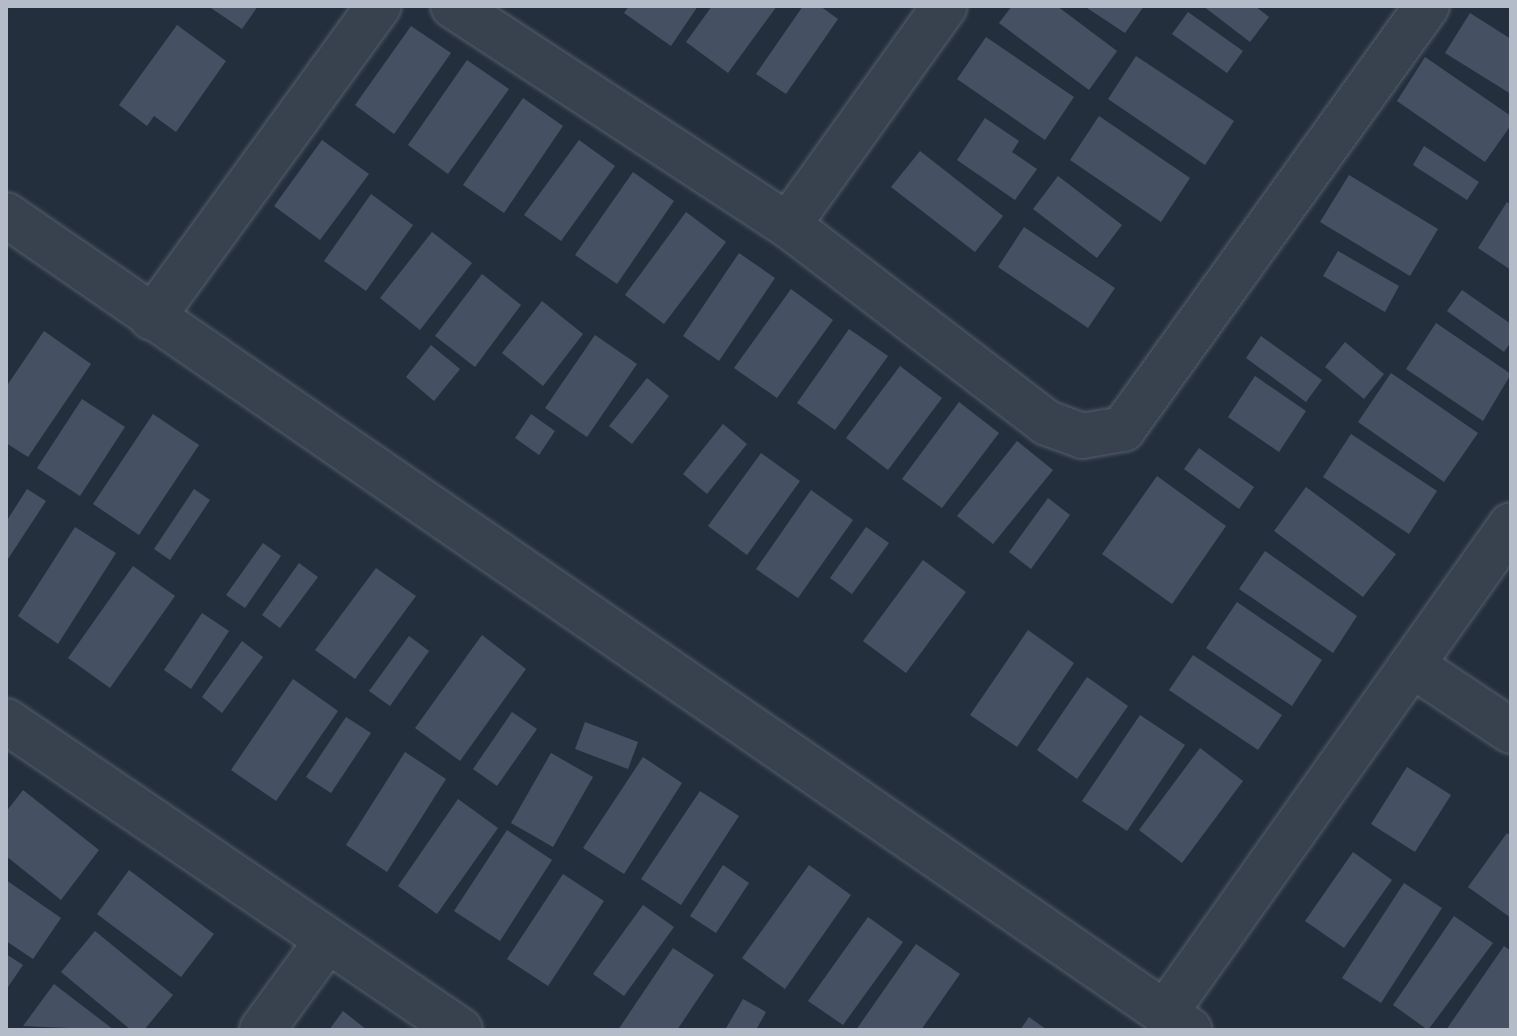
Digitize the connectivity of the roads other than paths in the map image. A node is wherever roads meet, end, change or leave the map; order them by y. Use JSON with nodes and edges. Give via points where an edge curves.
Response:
{"nodes":[{"id":1,"x":379,"y":6,"type":"edge"},
{"id":2,"x":453,"y":6,"type":"edge"},
{"id":3,"x":945,"y":6,"type":"edge"},
{"id":4,"x":1427,"y":6,"type":"edge"},
{"id":5,"x":6,"y":215,"type":"edge"},
{"id":6,"x":788,"y":225,"type":"junction"},
{"id":7,"x":152,"y":318,"type":"junction"},
{"id":8,"x":1511,"y":525,"type":"edge"},
{"id":9,"x":1412,"y":665,"type":"junction"},
{"id":10,"x":6,"y":721,"type":"edge"},
{"id":11,"x":1511,"y":731,"type":"edge"},
{"id":12,"x":327,"y":941,"type":"junction"},
{"id":13,"x":1177,"y":1021,"type":"edge"},
{"id":14,"x":262,"y":1030,"type":"edge"},
{"id":15,"x":460,"y":1030,"type":"edge"}],
"edges":[{"from":1,"to":7,"type":"street"},
{"from":2,"to":6,"type":"street"},
{"from":3,"to":6,"type":"street"},
{"from":4,"to":6,"type":"street","via":[[1123,429],[1082,436],[1047,423]]},
{"from":5,"to":7,"type":"street"},
{"from":7,"to":13,"type":"street"},
{"from":8,"to":9,"type":"street"},
{"from":9,"to":11,"type":"street"},
{"from":9,"to":13,"type":"street"},
{"from":10,"to":12,"type":"street"},
{"from":12,"to":14,"type":"street"},
{"from":12,"to":15,"type":"street"}]}
